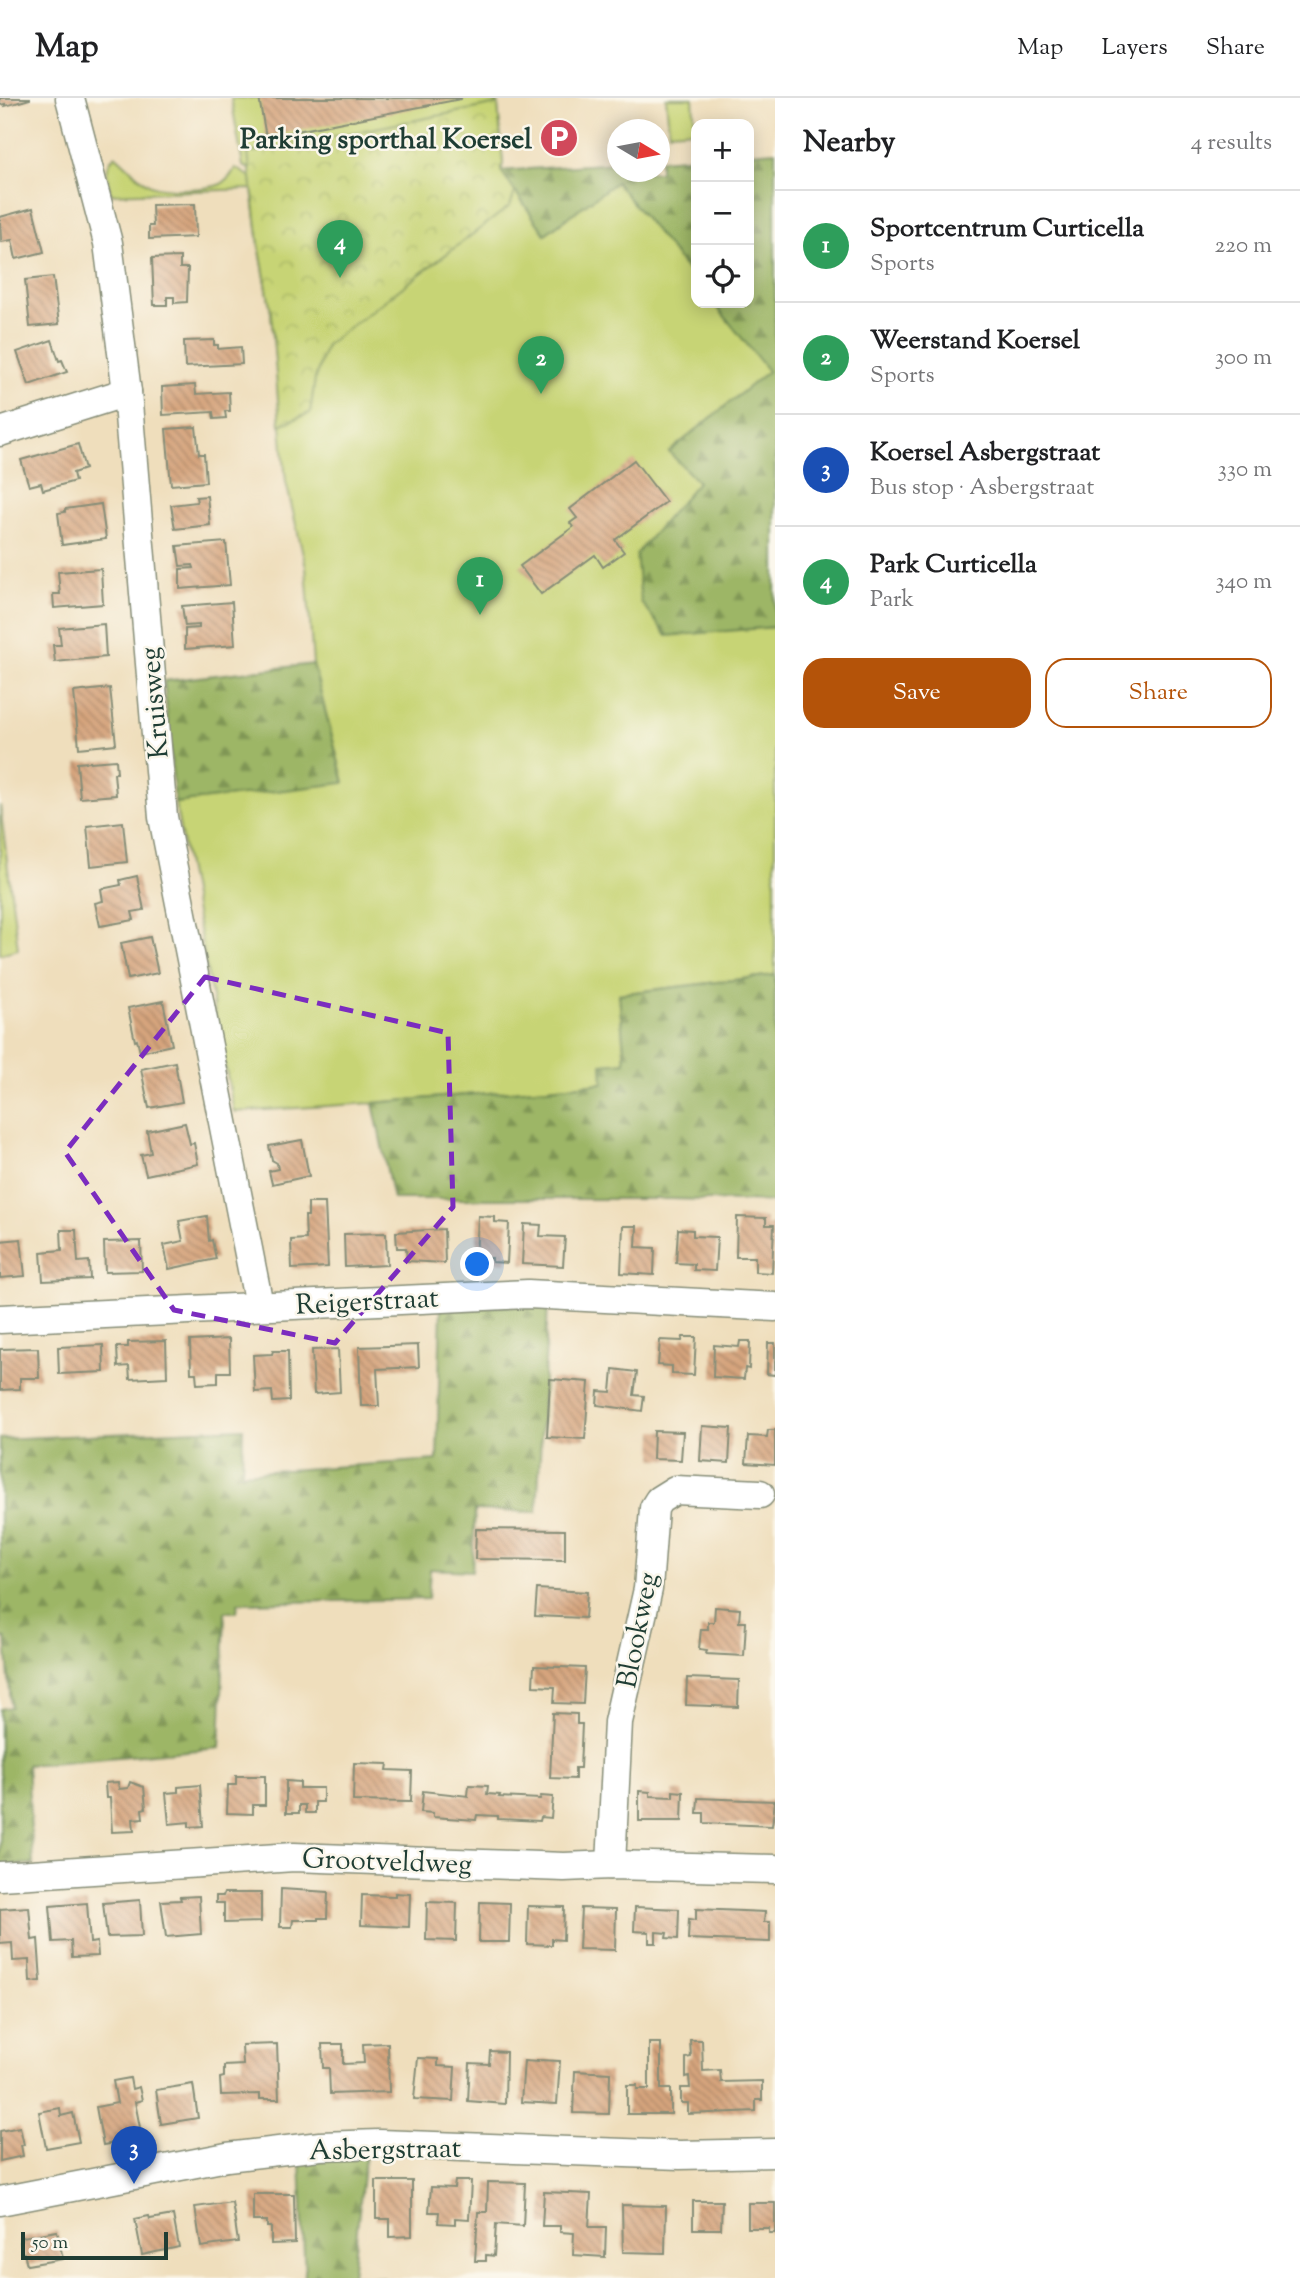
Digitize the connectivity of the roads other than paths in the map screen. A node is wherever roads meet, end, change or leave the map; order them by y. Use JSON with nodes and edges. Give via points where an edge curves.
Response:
{"nodes":[{"id":1,"x":70,"y":98,"type":"edge"},
{"id":2,"x":127,"y":393,"type":"junction"},
{"id":3,"x":0,"y":432,"type":"edge"},
{"id":4,"x":260,"y":1306,"type":"junction"},
{"id":5,"x":775,"y":1307,"type":"edge"},
{"id":6,"x":0,"y":1319,"type":"edge"},
{"id":7,"x":760,"y":1494,"type":"dead end"},
{"id":8,"x":611,"y":1865,"type":"junction"},
{"id":9,"x":775,"y":1869,"type":"edge"},
{"id":10,"x":0,"y":1876,"type":"edge"},
{"id":11,"x":775,"y":2153,"type":"edge"},
{"id":12,"x":0,"y":2201,"type":"edge"}],
"edges":[{"from":1,"to":2,"type":"street","name":"Kruisweg","via":[[108,243]]},
{"from":2,"to":3,"type":"street"},
{"from":2,"to":4,"type":"street","name":"Kruisweg","via":[[163,817]]},
{"from":4,"to":5,"type":"street","name":"Reigerstraat","via":[[528,1294]]},
{"from":4,"to":6,"type":"street","name":"Reigerstraat"},
{"from":7,"to":8,"type":"street","name":"Blookweg","via":[[675,1490],[654,1508],[648,1589],[618,1722]]},
{"from":8,"to":9,"type":"street","name":"Grootveldweg"},
{"from":8,"to":10,"type":"street","name":"Grootveldweg","via":[[294,1857]]},
{"from":11,"to":12,"type":"street","name":"Asbergstraat","via":[[320,2146],[227,2157]]}]}
